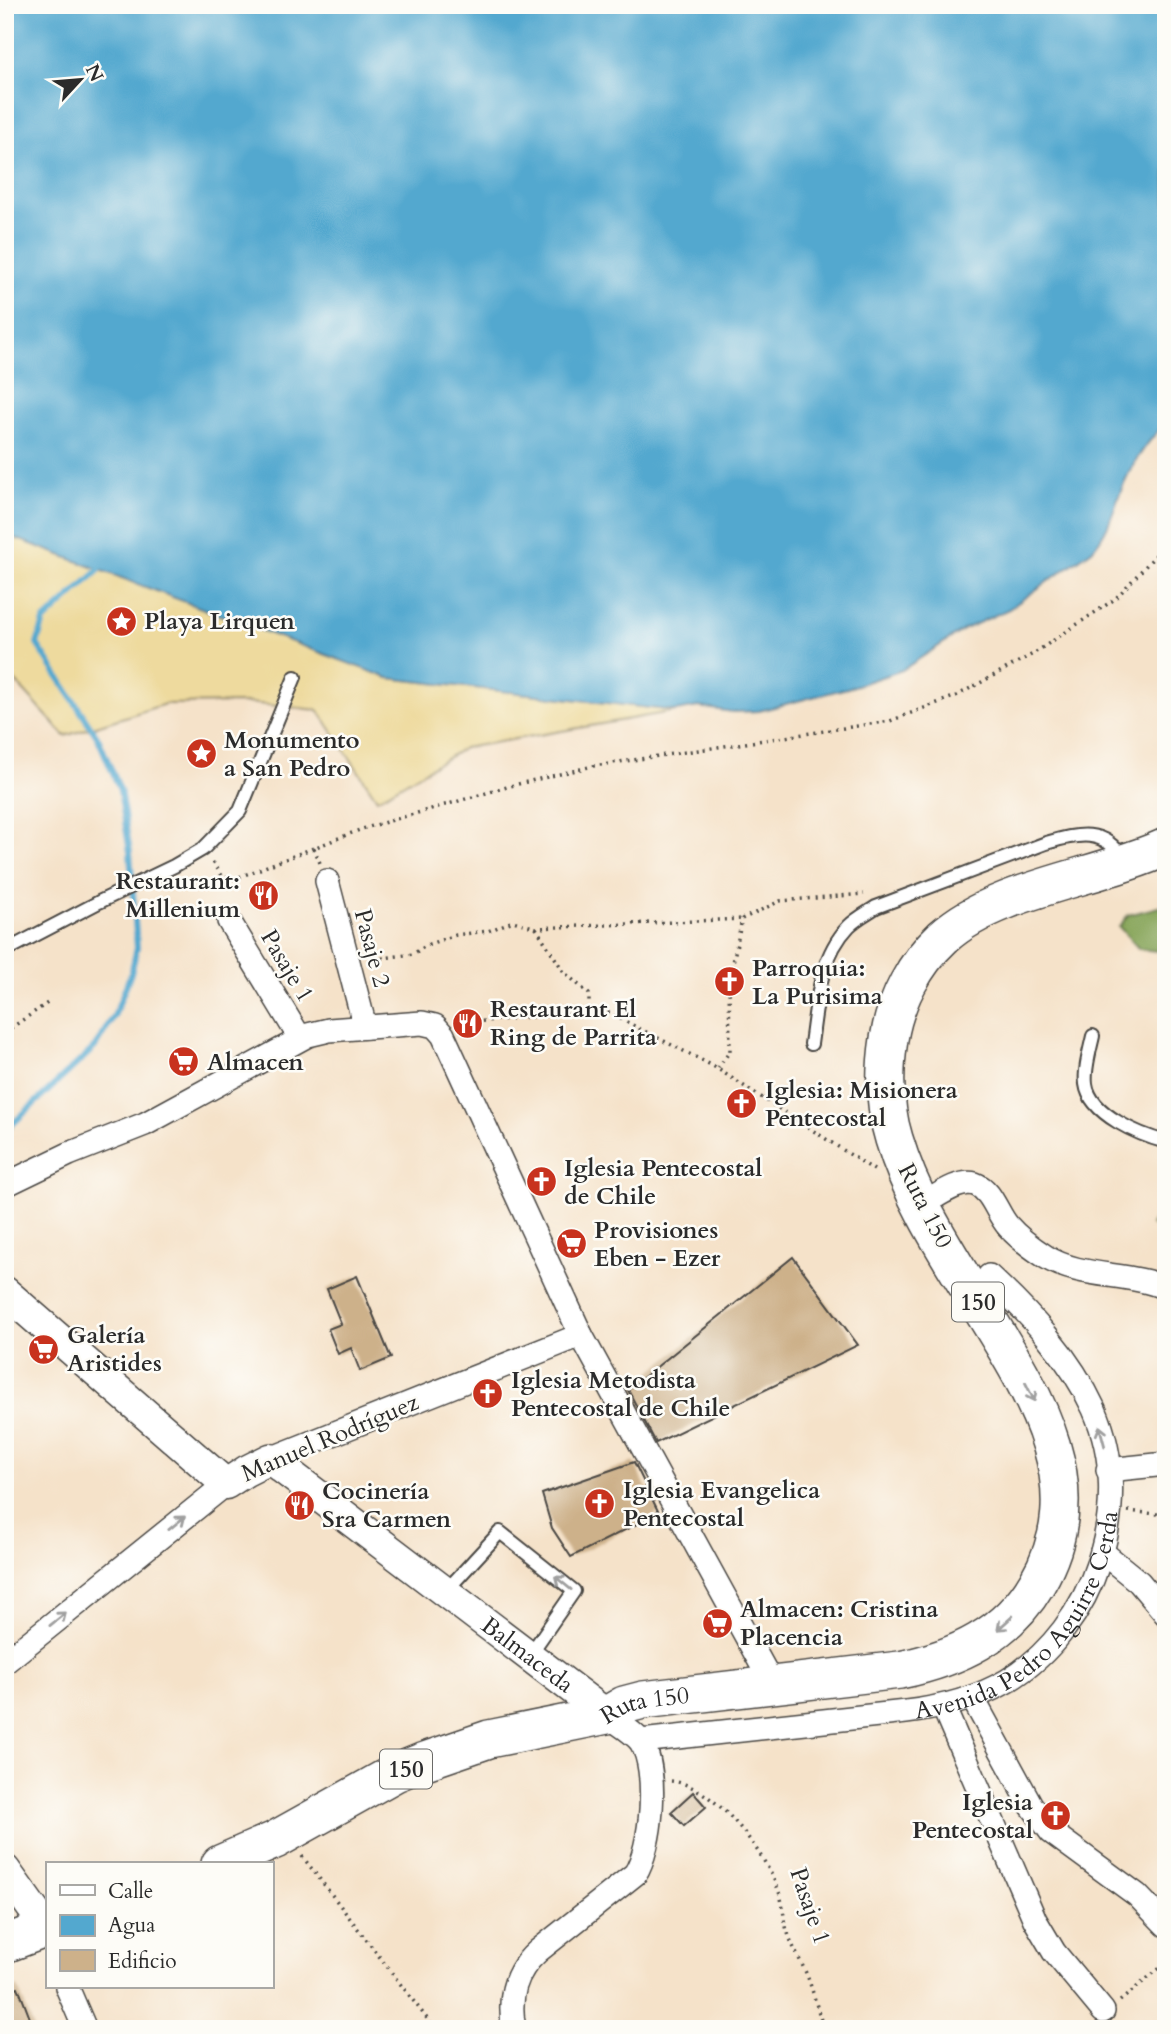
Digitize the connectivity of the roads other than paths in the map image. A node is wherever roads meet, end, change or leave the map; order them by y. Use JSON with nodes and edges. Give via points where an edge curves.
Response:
{"nodes":[{"id":1,"x":295,"y":677,"type":"dead end"},
{"id":2,"x":1166,"y":847,"type":"edge"},
{"id":3,"x":1125,"y":863,"type":"junction"},
{"id":4,"x":1166,"y":873,"type":"edge"},
{"id":5,"x":327,"y":881,"type":"dead end"},
{"id":6,"x":229,"y":921,"type":"dead end"},
{"id":7,"x":5,"y":951,"type":"edge"},
{"id":8,"x":365,"y":1027,"type":"junction"},
{"id":9,"x":1093,"y":1036,"type":"dead end"},
{"id":10,"x":300,"y":1038,"type":"junction"},
{"id":11,"x":811,"y":1044,"type":"dead end"},
{"id":12,"x":1166,"y":1142,"type":"edge"},
{"id":13,"x":5,"y":1185,"type":"edge"},
{"id":14,"x":930,"y":1200,"type":"junction"},
{"id":15,"x":989,"y":1276,"type":"junction"},
{"id":16,"x":1166,"y":1288,"type":"edge"},
{"id":17,"x":8,"y":1303,"type":"edge"},
{"id":18,"x":581,"y":1335,"type":"junction"},
{"id":19,"x":270,"y":1459,"type":"junction"},
{"id":20,"x":1166,"y":1464,"type":"edge"},
{"id":21,"x":1108,"y":1470,"type":"junction"},
{"id":22,"x":226,"y":1484,"type":"junction"},
{"id":23,"x":1102,"y":1552,"type":"junction"},
{"id":24,"x":444,"y":1592,"type":"junction"},
{"id":25,"x":1166,"y":1614,"type":"edge"},
{"id":26,"x":529,"y":1656,"type":"junction"},
{"id":27,"x":5,"y":1662,"type":"edge"},
{"id":28,"x":773,"y":1685,"type":"junction"},
{"id":29,"x":972,"y":1697,"type":"junction"},
{"id":30,"x":943,"y":1706,"type":"junction"},
{"id":31,"x":607,"y":1715,"type":"junction"},
{"id":32,"x":641,"y":1741,"type":"junction"},
{"id":33,"x":224,"y":1862,"type":"edge"},
{"id":34,"x":5,"y":1870,"type":"edge"},
{"id":35,"x":1166,"y":1925,"type":"edge"},
{"id":36,"x":46,"y":1928,"type":"edge"},
{"id":37,"x":46,"y":1929,"type":"edge"},
{"id":38,"x":5,"y":1944,"type":"edge"},
{"id":39,"x":67,"y":1988,"type":"edge"},
{"id":40,"x":1103,"y":2011,"type":"road end"},
{"id":41,"x":85,"y":2029,"type":"edge"},
{"id":42,"x":514,"y":2029,"type":"edge"}],
"edges":[{"from":1,"to":7,"type":"lane","via":[[240,811],[204,849]]},
{"from":2,"to":3,"type":"main road","name":"Ruta 150","number":"150"},
{"from":3,"to":11,"type":"lane","via":[[1116,847],[1100,837],[1072,836],[876,907],[851,923],[836,940],[822,976]]},
{"from":3,"to":14,"type":"main road","name":"Ruta 150","number":"150","via":[[1016,897],[975,915],[943,936],[911,977],[890,1032],[886,1093],[893,1136],[909,1182]]},
{"from":4,"to":14,"type":"main road","name":"Ruta 150","number":"150","via":[[1003,925],[965,948],[941,972],[917,1013],[905,1071],[905,1092]]},
{"from":5,"to":8,"type":"street","name":"Pasaje 2"},
{"from":6,"to":10,"type":"street","name":"Pasaje 1"},
{"from":8,"to":10,"type":"street"},
{"from":8,"to":18,"type":"street","via":[[422,1023],[435,1026],[443,1035]]},
{"from":9,"to":12,"type":"lane","via":[[1085,1083],[1091,1099],[1110,1118],[1147,1138]]},
{"from":10,"to":13,"type":"street","via":[[145,1124]]},
{"from":14,"to":15,"type":"main road","name":"Ruta 150","number":"150"},
{"from":14,"to":16,"type":"street","via":[[959,1185],[974,1184],[987,1194],[1016,1235],[1050,1259]]},
{"from":14,"to":28,"type":"main road","name":"Ruta 150","number":"150","one_way":true,"via":[[1046,1427],[1060,1486],[1054,1543],[1042,1576],[1022,1606],[997,1630],[968,1648],[900,1670]]},
{"from":21,"to":15,"type":"street","name":"Avenida Pedro Aguirre Cerda","one_way":true,"via":[[1100,1425],[1078,1380],[1042,1329]]},
{"from":15,"to":31,"type":"main road","name":"Ruta 150","number":"150","via":[[1056,1389],[1074,1435],[1084,1485],[1077,1553],[1061,1590],[1028,1635],[978,1670],[913,1691],[650,1723]]},
{"from":17,"to":22,"type":"street"},
{"from":18,"to":19,"type":"street","name":"Manuel Rodríguez"},
{"from":18,"to":28,"type":"street"},
{"from":19,"to":22,"type":"street","name":"Manuel Rodríguez"},
{"from":19,"to":24,"type":"street","name":"Balmaceda"},
{"from":20,"to":21,"type":"street"},
{"from":21,"to":23,"type":"street","name":"Avenida Pedro Aguirre Cerda","via":[[1109,1509]]},
{"from":27,"to":22,"type":"street","name":"Manuel Rodríguez","one_way":true},
{"from":23,"to":25,"type":"street","via":[[1139,1582]]},
{"from":23,"to":29,"type":"street","name":"Avenida Pedro Aguirre Cerda","via":[[1085,1596],[1052,1643],[1016,1675]]},
{"from":24,"to":26,"type":"street","name":"Balmaceda"},
{"from":26,"to":24,"type":"lane","one_way":true,"via":[[574,1591],[500,1532]]},
{"from":26,"to":31,"type":"street","name":"Balmaceda"},
{"from":28,"to":31,"type":"main road","name":"Ruta 150","number":"150","via":[[643,1700]]},
{"from":29,"to":30,"type":"street","name":"Avenida Pedro Aguirre Cerda"},
{"from":29,"to":35,"type":"street","via":[[1040,1819],[1061,1842],[1137,1895]]},
{"from":30,"to":32,"type":"street","name":"Avenida Pedro Aguirre Cerda"},
{"from":30,"to":40,"type":"street","via":[[1035,1920],[1060,1961]]},
{"from":31,"to":32,"type":"street","name":"Balmaceda"},
{"from":31,"to":33,"type":"main road","number":"150","via":[[512,1733],[433,1758],[395,1773],[285,1835]]},
{"from":32,"to":42,"type":"street","via":[[652,1805],[641,1865],[524,1966],[512,1995]]},
{"from":34,"to":36,"type":"street"},
{"from":37,"to":38,"type":"main road"},
{"from":39,"to":41,"type":"street"}]}
